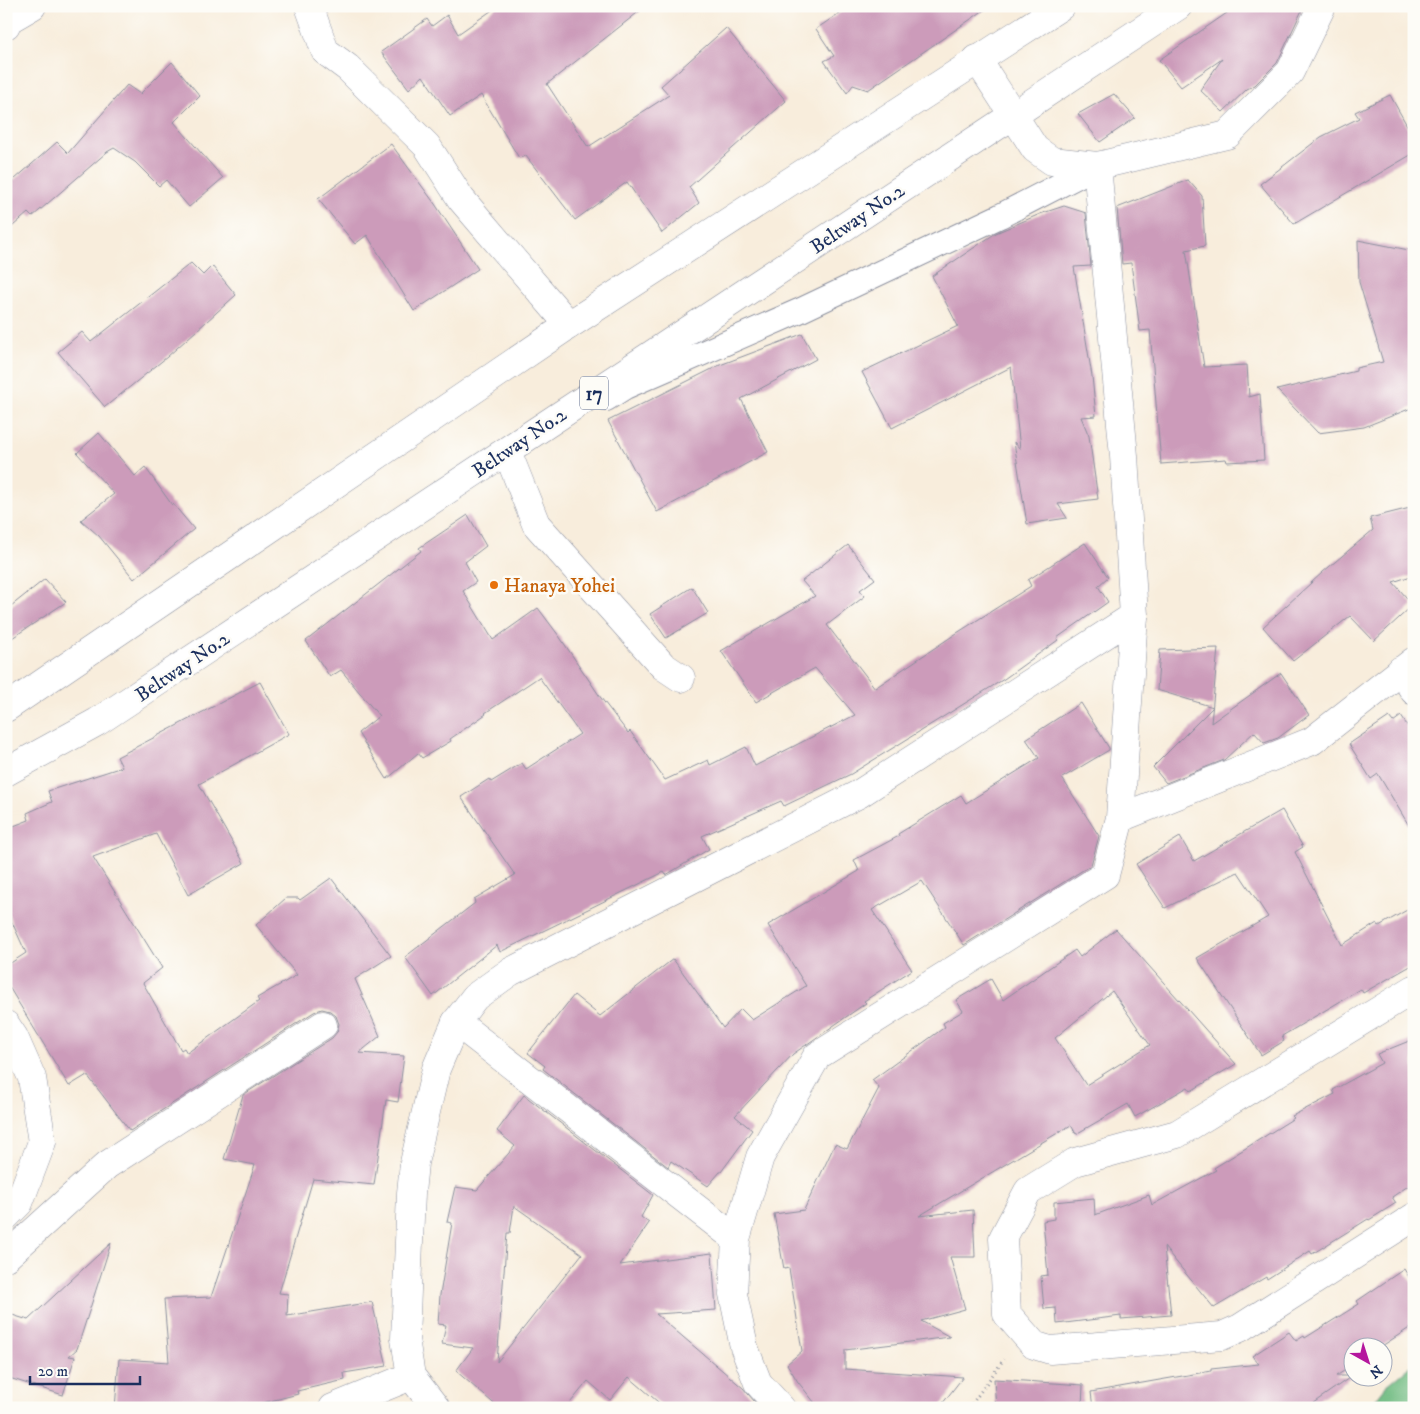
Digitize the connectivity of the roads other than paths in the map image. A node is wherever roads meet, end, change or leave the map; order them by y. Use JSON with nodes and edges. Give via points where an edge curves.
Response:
{"nodes":[{"id":1,"x":32,"y":6,"type":"edge"},
{"id":2,"x":309,"y":6,"type":"edge"},
{"id":3,"x":1061,"y":6,"type":"edge"},
{"id":4,"x":1178,"y":6,"type":"edge"},
{"id":5,"x":1322,"y":6,"type":"edge"},
{"id":6,"x":7,"y":22,"type":"edge"},
{"id":7,"x":978,"y":59,"type":"junction"},
{"id":8,"x":1014,"y":114,"type":"junction"},
{"id":9,"x":1097,"y":166,"type":"junction"},
{"id":10,"x":569,"y":325,"type":"junction"},
{"id":11,"x":509,"y":456,"type":"junction"},
{"id":12,"x":1134,"y":616,"type":"junction"},
{"id":13,"x":1409,"y":674,"type":"edge"},
{"id":14,"x":681,"y":678,"type":"dead end"},
{"id":15,"x":6,"y":708,"type":"edge"},
{"id":16,"x":6,"y":772,"type":"edge"},
{"id":17,"x":1120,"y":818,"type":"junction"},
{"id":18,"x":1414,"y":989,"type":"edge"},
{"id":19,"x":456,"y":1022,"type":"junction"},
{"id":20,"x":6,"y":1025,"type":"edge"},
{"id":21,"x":323,"y":1025,"type":"dead end"},
{"id":22,"x":6,"y":1216,"type":"edge"},
{"id":23,"x":1414,"y":1217,"type":"edge"},
{"id":24,"x":736,"y":1239,"type":"junction"},
{"id":25,"x":6,"y":1257,"type":"edge"},
{"id":26,"x":411,"y":1376,"type":"junction"},
{"id":27,"x":332,"y":1408,"type":"edge"},
{"id":28,"x":436,"y":1408,"type":"edge"},
{"id":29,"x":781,"y":1408,"type":"edge"}],
"edges":[{"from":1,"to":6,"type":"street"},
{"from":2,"to":10,"type":"street","via":[[325,50],[348,68],[427,146],[461,199]]},
{"from":3,"to":7,"type":"street"},
{"from":4,"to":8,"type":"street","name":"Beltway No.2","number":"17"},
{"from":5,"to":9,"type":"street","via":[[1290,72],[1227,135]]},
{"from":7,"to":8,"type":"street"},
{"from":7,"to":10,"type":"street"},
{"from":8,"to":9,"type":"street","via":[[1035,149],[1052,161]]},
{"from":8,"to":11,"type":"street","name":"Beltway No.2","number":"17"},
{"from":9,"to":11,"type":"street","via":[[1000,216],[799,311],[625,387]]},
{"from":9,"to":12,"type":"street","via":[[1124,456]]},
{"from":10,"to":15,"type":"street"},
{"from":11,"to":14,"type":"street","via":[[536,524],[663,666]]},
{"from":11,"to":16,"type":"street","name":"Beltway No.2","number":"17","via":[[97,722]]},
{"from":12,"to":17,"type":"street"},
{"from":12,"to":19,"type":"street","via":[[858,794],[510,972],[475,997]]},
{"from":13,"to":17,"type":"street","via":[[1312,741]]},
{"from":17,"to":24,"type":"street","via":[[1106,875],[817,1056],[760,1157]]},
{"from":18,"to":23,"type":"street","via":[[1177,1134],[1075,1162],[1028,1191],[1002,1238],[1007,1314],[1034,1344],[1050,1350],[1222,1336],[1240,1328]]},
{"from":19,"to":24,"type":"street"},
{"from":19,"to":26,"type":"street","via":[[436,1069],[414,1163],[405,1339]]},
{"from":20,"to":22,"type":"street","via":[[32,1078],[42,1142],[19,1203]]},
{"from":21,"to":25,"type":"street","via":[[107,1165]]},
{"from":24,"to":29,"type":"street","via":[[733,1294],[744,1347],[758,1383]]},
{"from":26,"to":27,"type":"street"},
{"from":26,"to":28,"type":"street"}]}
